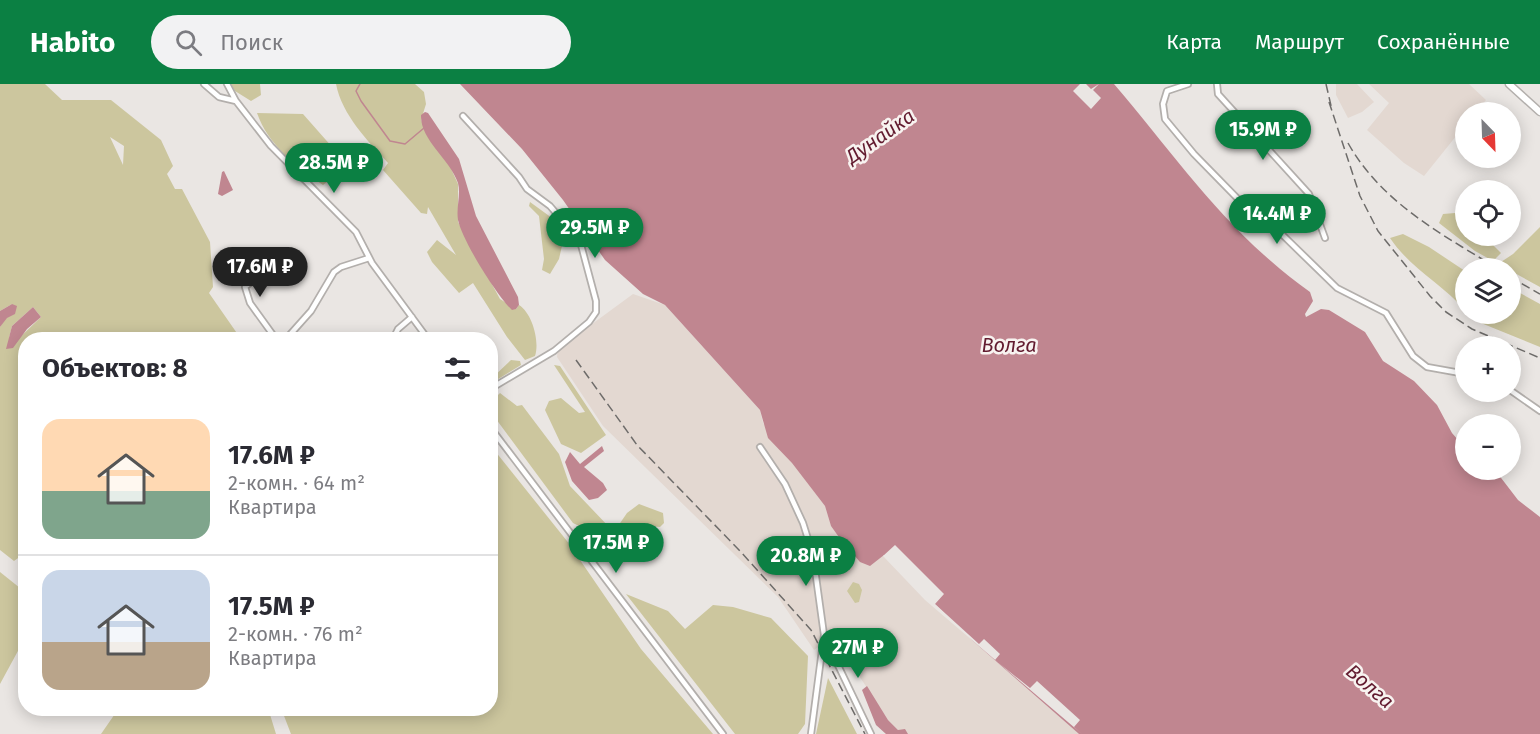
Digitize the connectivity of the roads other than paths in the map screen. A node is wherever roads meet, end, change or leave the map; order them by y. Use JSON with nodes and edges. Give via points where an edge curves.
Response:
{"nodes":[{"id":1,"x":204,"y":84,"type":"edge"},
{"id":2,"x":226,"y":84,"type":"edge"},
{"id":3,"x":1188,"y":84,"type":"edge"},
{"id":4,"x":1218,"y":84,"type":"edge"},
{"id":5,"x":1509,"y":84,"type":"edge"},
{"id":6,"x":236,"y":101,"type":"junction"},
{"id":7,"x":1540,"y":112,"type":"edge"},
{"id":8,"x":463,"y":116,"type":"dead end"},
{"id":9,"x":1325,"y":238,"type":"dead end"},
{"id":10,"x":369,"y":258,"type":"junction"},
{"id":11,"x":248,"y":264,"type":"dead end"},
{"id":12,"x":412,"y":317,"type":"junction"},
{"id":13,"x":271,"y":332,"type":"edge"},
{"id":14,"x":292,"y":332,"type":"edge"},
{"id":15,"x":397,"y":332,"type":"edge"},
{"id":16,"x":423,"y":332,"type":"edge"},
{"id":17,"x":1455,"y":372,"type":"edge"},
{"id":18,"x":498,"y":384,"type":"edge"},
{"id":19,"x":1521,"y":398,"type":"edge"},
{"id":20,"x":1540,"y":411,"type":"edge"},
{"id":21,"x":498,"y":438,"type":"edge"},
{"id":22,"x":760,"y":447,"type":"dead end"},
{"id":23,"x":824,"y":635,"type":"junction"},
{"id":24,"x":723,"y":734,"type":"edge"},
{"id":25,"x":811,"y":734,"type":"edge"},
{"id":26,"x":871,"y":734,"type":"edge"}],
"edges":[{"from":1,"to":6,"type":"street","via":[[219,97]]},
{"from":2,"to":6,"type":"street"},
{"from":3,"to":17,"type":"street","via":[[1167,92],[1162,104],[1165,118],[1194,154],[1336,288],[1386,313],[1413,356],[1427,367]]},
{"from":4,"to":9,"type":"street","via":[[1218,94],[1309,194]]},
{"from":5,"to":7,"type":"street"},
{"from":6,"to":10,"type":"street","via":[[271,146],[356,232]]},
{"from":8,"to":18,"type":"street","via":[[527,189],[550,206],[580,241],[596,301],[596,312],[589,322],[554,351]]},
{"from":10,"to":12,"type":"street"},
{"from":10,"to":14,"type":"street","via":[[334,272],[311,312]]},
{"from":11,"to":13,"type":"street","via":[[255,279],[245,287],[250,303]]},
{"from":12,"to":15,"type":"street"},
{"from":12,"to":16,"type":"street"},
{"from":19,"to":20,"type":"street"},
{"from":21,"to":24,"type":"street"},
{"from":22,"to":23,"type":"street","via":[[785,484],[803,523],[813,555]]},
{"from":23,"to":25,"type":"street"},
{"from":23,"to":26,"type":"street"}]}
